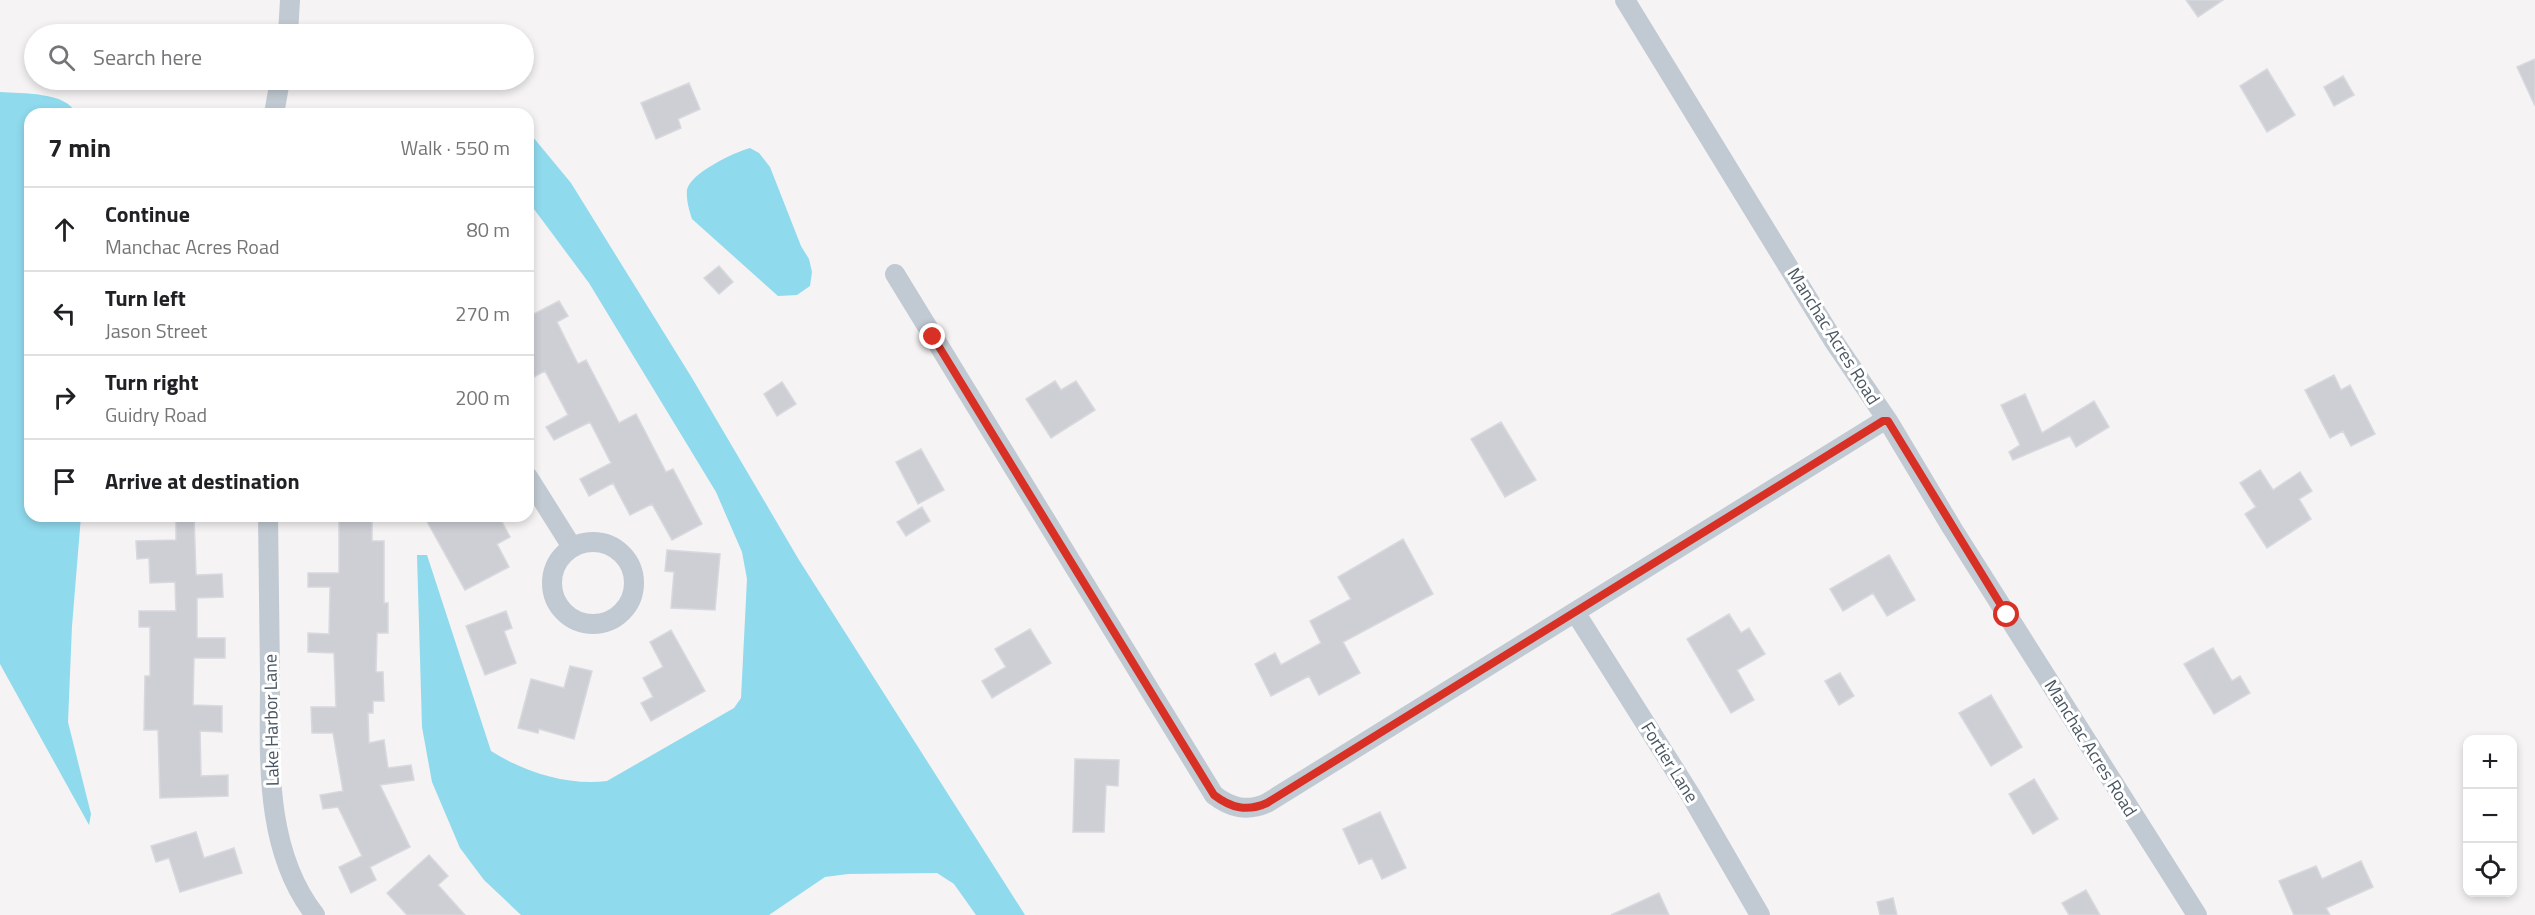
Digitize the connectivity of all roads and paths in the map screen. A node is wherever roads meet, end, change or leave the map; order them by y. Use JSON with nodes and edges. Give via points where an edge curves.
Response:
{"nodes":[{"id":1,"x":290,"y":0,"type":"edge"},
{"id":2,"x":1625,"y":0,"type":"edge"},
{"id":3,"x":289,"y":24,"type":"edge"},
{"id":4,"x":278,"y":90,"type":"edge"},
{"id":5,"x":275,"y":108,"type":"edge"},
{"id":6,"x":895,"y":274,"type":"dead end"},
{"id":7,"x":1888,"y":421,"type":"junction"},
{"id":8,"x":534,"y":487,"type":"edge"},
{"id":9,"x":268,"y":522,"type":"edge"},
{"id":10,"x":572,"y":547,"type":"junction"},
{"id":11,"x":1575,"y":612,"type":"junction"},
{"id":12,"x":315,"y":915,"type":"edge"},
{"id":13,"x":1760,"y":915,"type":"edge"},
{"id":14,"x":2197,"y":915,"type":"edge"}],
"edges":[{"from":1,"to":3,"type":"street"},
{"from":2,"to":7,"type":"street","name":"Manchac Acres Road","via":[[1835,343]]},
{"from":4,"to":5,"type":"street"},
{"from":6,"to":11,"type":"street","via":[[1214,795],[1235,807],[1246,809],[1267,803]]},
{"from":7,"to":11,"type":"street"},
{"from":7,"to":14,"type":"street","name":"Manchac Acres Road"},
{"from":8,"to":10,"type":"street"},
{"from":9,"to":12,"type":"street","name":"Lake Harbor Lane","via":[[271,778],[282,846],[294,880]]},
{"from":10,"to":10,"type":"street","via":[[554,568],[553,595],[560,608],[577,620],[610,620],[629,601],[633,589],[629,564],[621,553],[604,544],[584,542]]},
{"from":11,"to":13,"type":"street","name":"Fortier Lane","via":[[1690,794]]}]}
